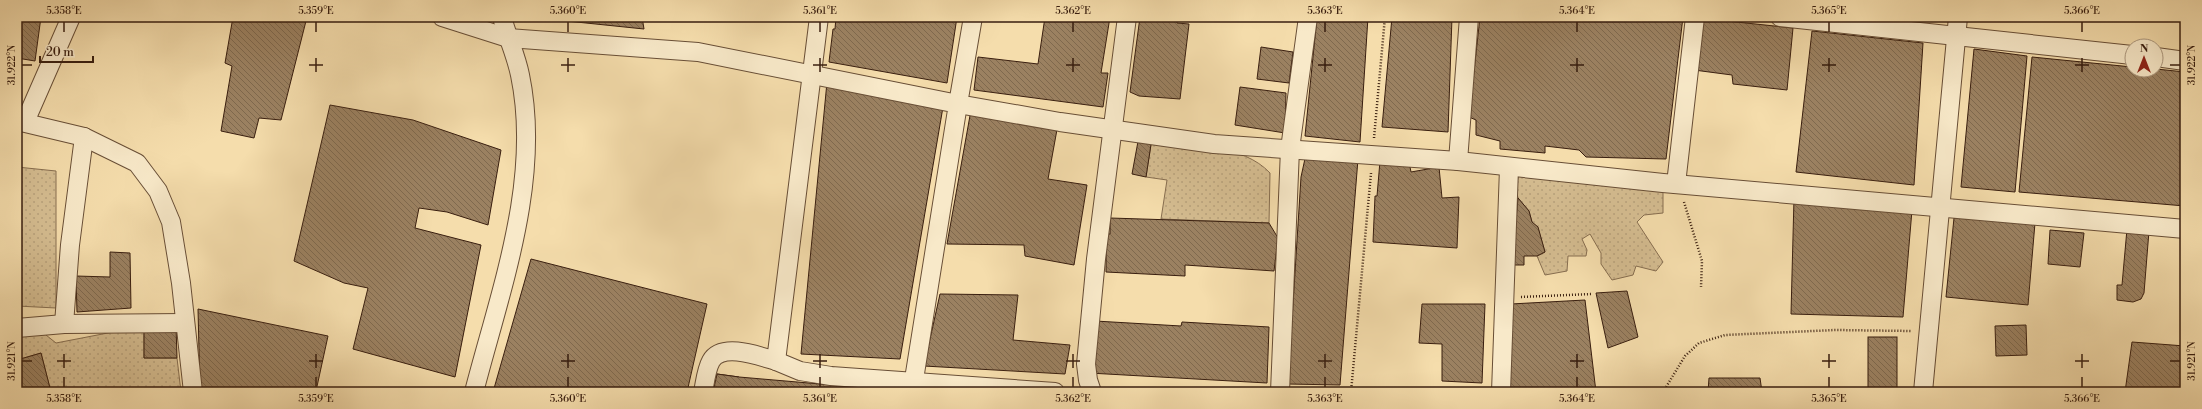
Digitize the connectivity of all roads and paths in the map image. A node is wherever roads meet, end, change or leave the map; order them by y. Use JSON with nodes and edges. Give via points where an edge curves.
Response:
{"nodes":[{"id":1,"x":442,"y":17,"type":"edge"},
{"id":2,"x":502,"y":17,"type":"edge"},
{"id":3,"x":819,"y":17,"type":"edge"},
{"id":4,"x":973,"y":17,"type":"edge"},
{"id":5,"x":1127,"y":17,"type":"edge"},
{"id":6,"x":1308,"y":17,"type":"edge"},
{"id":7,"x":1385,"y":17,"type":"edge"},
{"id":8,"x":1469,"y":17,"type":"edge"},
{"id":9,"x":1695,"y":17,"type":"edge"},
{"id":10,"x":1780,"y":17,"type":"edge"},
{"id":11,"x":1958,"y":17,"type":"edge"},
{"id":12,"x":66,"y":18,"type":"edge"},
{"id":13,"x":1956,"y":35,"type":"junction"},
{"id":14,"x":508,"y":38,"type":"junction"},
{"id":15,"x":2124,"y":54,"type":"edge"},
{"id":16,"x":2164,"y":58,"type":"edge"},
{"id":17,"x":2185,"y":61,"type":"edge"},
{"id":18,"x":813,"y":75,"type":"junction"},
{"id":19,"x":958,"y":104,"type":"junction"},
{"id":20,"x":21,"y":122,"type":"edge"},
{"id":21,"x":1113,"y":130,"type":"junction"},
{"id":22,"x":84,"y":137,"type":"junction"},
{"id":23,"x":1290,"y":149,"type":"junction"},
{"id":24,"x":1373,"y":154,"type":"junction"},
{"id":25,"x":1458,"y":161,"type":"junction"},
{"id":26,"x":1509,"y":168,"type":"junction"},
{"id":27,"x":1676,"y":184,"type":"junction"},
{"id":28,"x":1941,"y":209,"type":"junction"},
{"id":29,"x":2185,"y":229,"type":"edge"},
{"id":30,"x":1701,"y":287,"type":"dead end"},
{"id":31,"x":1591,"y":294,"type":"dead end"},
{"id":32,"x":1504,"y":298,"type":"junction"},
{"id":33,"x":185,"y":323,"type":"junction"},
{"id":34,"x":64,"y":324,"type":"junction"},
{"id":35,"x":17,"y":328,"type":"edge"},
{"id":36,"x":1929,"y":331,"type":"junction"},
{"id":37,"x":776,"y":361,"type":"junction"},
{"id":38,"x":913,"y":387,"type":"edge"},
{"id":39,"x":193,"y":392,"type":"edge"},
{"id":40,"x":474,"y":392,"type":"edge"},
{"id":41,"x":703,"y":392,"type":"edge"},
{"id":42,"x":1056,"y":392,"type":"edge"},
{"id":43,"x":1092,"y":392,"type":"edge"},
{"id":44,"x":1280,"y":392,"type":"edge"},
{"id":45,"x":1351,"y":392,"type":"edge"},
{"id":46,"x":1501,"y":392,"type":"edge"},
{"id":47,"x":1663,"y":392,"type":"edge"},
{"id":48,"x":1923,"y":392,"type":"edge"}],
"edges":[{"from":1,"to":14,"type":"street"},
{"from":2,"to":14,"type":"street"},
{"from":3,"to":18,"type":"street"},
{"from":4,"to":19,"type":"street"},
{"from":5,"to":21,"type":"street"},
{"from":6,"to":23,"type":"street"},
{"from":7,"to":24,"type":"path"},
{"from":8,"to":25,"type":"street"},
{"from":9,"to":27,"type":"street"},
{"from":10,"to":13,"type":"street"},
{"from":11,"to":13,"type":"street"},
{"from":12,"to":20,"type":"street"},
{"from":13,"to":15,"type":"street"},
{"from":13,"to":28,"type":"street"},
{"from":14,"to":18,"type":"street","via":[[698,52]]},
{"from":14,"to":40,"type":"street","via":[[520,74],[526,150],[519,219]]},
{"from":16,"to":17,"type":"street"},
{"from":18,"to":19,"type":"street"},
{"from":18,"to":37,"type":"street"},
{"from":19,"to":21,"type":"street"},
{"from":19,"to":38,"type":"street"},
{"from":20,"to":22,"type":"street"},
{"from":21,"to":23,"type":"street","via":[[1214,144]]},
{"from":21,"to":43,"type":"street","via":[[1096,259],[1086,364]]},
{"from":22,"to":33,"type":"street","via":[[137,163],[158,190],[171,222]]},
{"from":22,"to":34,"type":"street","via":[[70,245]]},
{"from":23,"to":24,"type":"street"},
{"from":23,"to":44,"type":"street"},
{"from":24,"to":25,"type":"street"},
{"from":24,"to":45,"type":"path"},
{"from":25,"to":26,"type":"street"},
{"from":26,"to":27,"type":"street"},
{"from":26,"to":32,"type":"street"},
{"from":27,"to":28,"type":"street"},
{"from":27,"to":30,"type":"path","via":[[1687,209],[1702,261]]},
{"from":28,"to":29,"type":"street"},
{"from":28,"to":36,"type":"street"},
{"from":31,"to":32,"type":"path"},
{"from":32,"to":46,"type":"street"},
{"from":33,"to":34,"type":"street"},
{"from":33,"to":39,"type":"street"},
{"from":34,"to":35,"type":"street"},
{"from":36,"to":47,"type":"path","via":[[1835,330],[1725,335],[1699,343],[1685,356]]},
{"from":36,"to":48,"type":"street"},
{"from":37,"to":38,"type":"street","via":[[805,372]]},
{"from":37,"to":41,"type":"street","via":[[742,352],[719,354],[710,361]]},
{"from":38,"to":42,"type":"street"}]}
